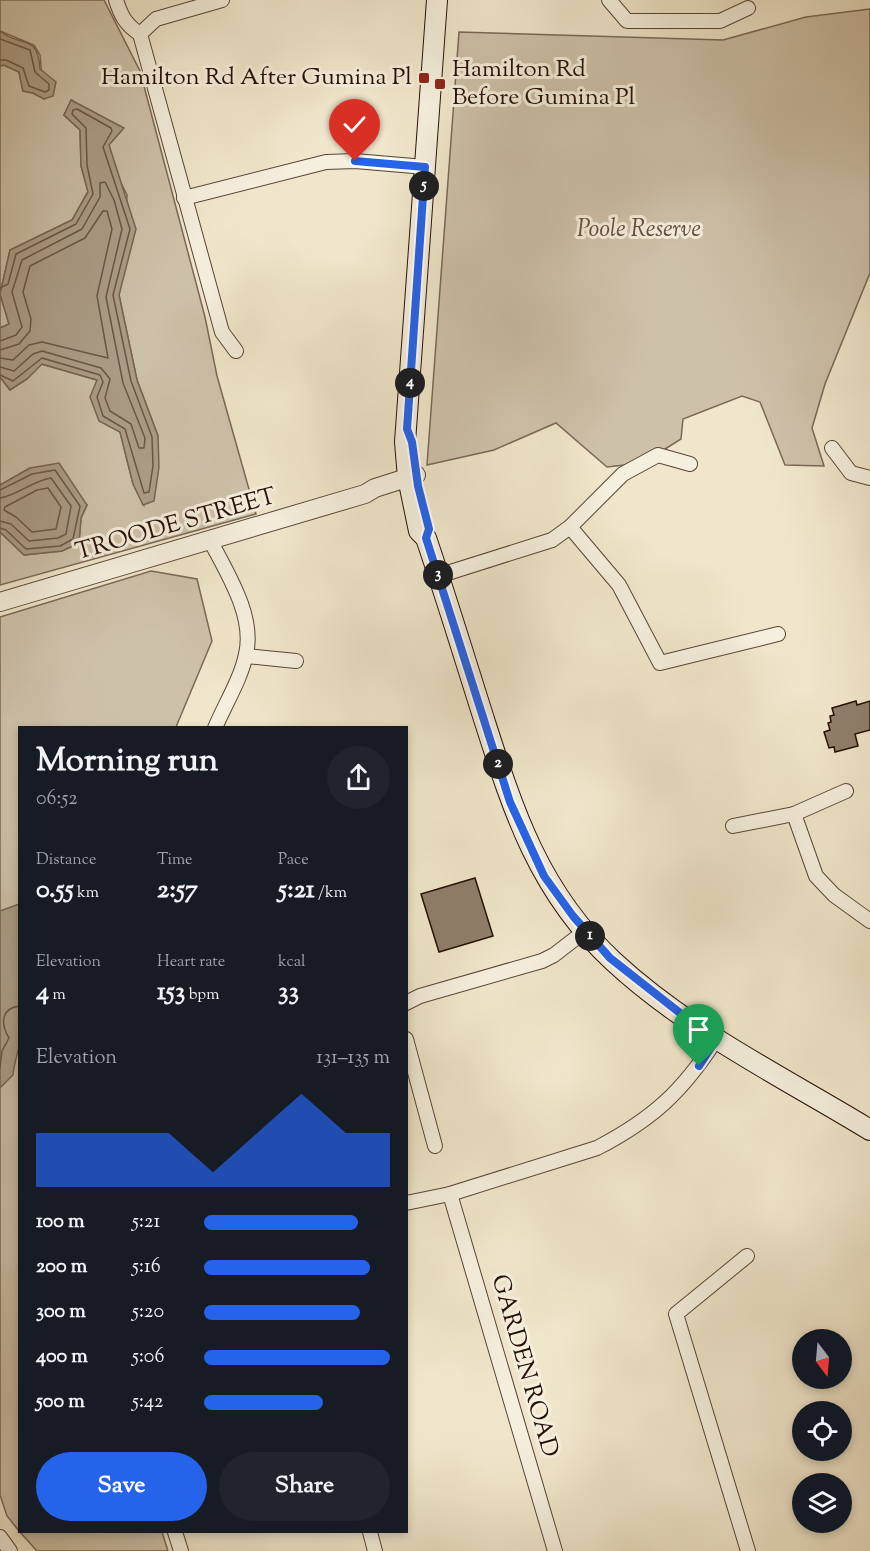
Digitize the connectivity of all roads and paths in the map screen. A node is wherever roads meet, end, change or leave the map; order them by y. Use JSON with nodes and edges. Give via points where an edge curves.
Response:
{"nodes":[{"id":1,"x":116,"y":0,"type":"edge"},
{"id":2,"x":222,"y":0,"type":"edge"},
{"id":3,"x":437,"y":0,"type":"edge"},
{"id":4,"x":609,"y":0,"type":"edge"},
{"id":5,"x":748,"y":8,"type":"dead end"},
{"id":6,"x":140,"y":34,"type":"junction"},
{"id":7,"x":425,"y":167,"type":"junction"},
{"id":8,"x":184,"y":198,"type":"junction"},
{"id":9,"x":236,"y":351,"type":"dead end"},
{"id":10,"x":832,"y":448,"type":"dead end"},
{"id":11,"x":690,"y":464,"type":"dead end"},
{"id":12,"x":870,"y":478,"type":"edge"},
{"id":13,"x":413,"y":481,"type":"junction"},
{"id":14,"x":570,"y":527,"type":"junction"},
{"id":15,"x":210,"y":540,"type":"junction"},
{"id":16,"x":438,"y":576,"type":"junction"},
{"id":17,"x":0,"y":602,"type":"edge"},
{"id":18,"x":778,"y":634,"type":"dead end"},
{"id":19,"x":246,"y":656,"type":"junction"},
{"id":20,"x":296,"y":661,"type":"dead end"},
{"id":21,"x":216,"y":726,"type":"edge"},
{"id":22,"x":846,"y":790,"type":"dead end"},
{"id":23,"x":794,"y":814,"type":"junction"},
{"id":24,"x":733,"y":826,"type":"dead end"},
{"id":25,"x":870,"y":921,"type":"edge"},
{"id":26,"x":585,"y":931,"type":"junction"},
{"id":27,"x":408,"y":1002,"type":"edge"},
{"id":28,"x":717,"y":1038,"type":"junction"},
{"id":29,"x":408,"y":1046,"type":"edge"},
{"id":30,"x":870,"y":1130,"type":"edge"},
{"id":31,"x":435,"y":1146,"type":"dead end"},
{"id":32,"x":450,"y":1194,"type":"junction"},
{"id":33,"x":408,"y":1203,"type":"edge"},
{"id":34,"x":747,"y":1257,"type":"dead end"},
{"id":35,"x":175,"y":1533,"type":"edge"},
{"id":36,"x":370,"y":1533,"type":"edge"},
{"id":37,"x":0,"y":1537,"type":"edge"},
{"id":38,"x":10,"y":1551,"type":"edge"},
{"id":39,"x":181,"y":1551,"type":"edge"},
{"id":40,"x":375,"y":1551,"type":"edge"},
{"id":41,"x":555,"y":1551,"type":"edge"},
{"id":42,"x":748,"y":1551,"type":"edge"}],
"edges":[{"from":1,"to":6,"type":"street","via":[[121,16]]},
{"from":2,"to":6,"type":"street","via":[[156,19]]},
{"from":3,"to":7,"type":"main road"},
{"from":4,"to":5,"type":"street","via":[[627,21],[720,21]]},
{"from":6,"to":8,"type":"street"},
{"from":7,"to":8,"type":"street","via":[[326,162]]},
{"from":7,"to":13,"type":"main road","via":[[407,429],[412,442]]},
{"from":8,"to":9,"type":"street","via":[[222,332]]},
{"from":10,"to":12,"type":"street","via":[[851,473]]},
{"from":11,"to":14,"type":"street","via":[[658,455],[622,474]]},
{"from":13,"to":15,"type":"street","name":"TROODE STREET","via":[[378,496],[365,494]]},
{"from":13,"to":16,"type":"main road","via":[[429,529],[426,538]]},
{"from":14,"to":16,"type":"street","via":[[535,547]]},
{"from":14,"to":18,"type":"street","via":[[620,585],[660,663]]},
{"from":15,"to":17,"type":"street","name":"TROODE STREET"},
{"from":15,"to":19,"type":"street","via":[[241,604],[248,641]]},
{"from":16,"to":26,"type":"main road","via":[[521,830],[544,876]]},
{"from":19,"to":20,"type":"street"},
{"from":19,"to":21,"type":"street"},
{"from":22,"to":23,"type":"street"},
{"from":23,"to":24,"type":"street"},
{"from":23,"to":25,"type":"street","via":[[816,876],[834,895]]},
{"from":26,"to":27,"type":"street","via":[[542,961]]},
{"from":26,"to":28,"type":"main road","via":[[623,970]]},
{"from":28,"to":30,"type":"main road"},
{"from":28,"to":32,"type":"street","via":[[669,1101],[624,1134],[597,1148]]},
{"from":29,"to":31,"type":"street"},
{"from":32,"to":33,"type":"street"},
{"from":32,"to":41,"type":"street","name":"GARDEN ROAD"},
{"from":34,"to":42,"type":"street","via":[[676,1314]]},
{"from":35,"to":39,"type":"street"},
{"from":36,"to":40,"type":"street"},
{"from":37,"to":38,"type":"street"}]}
